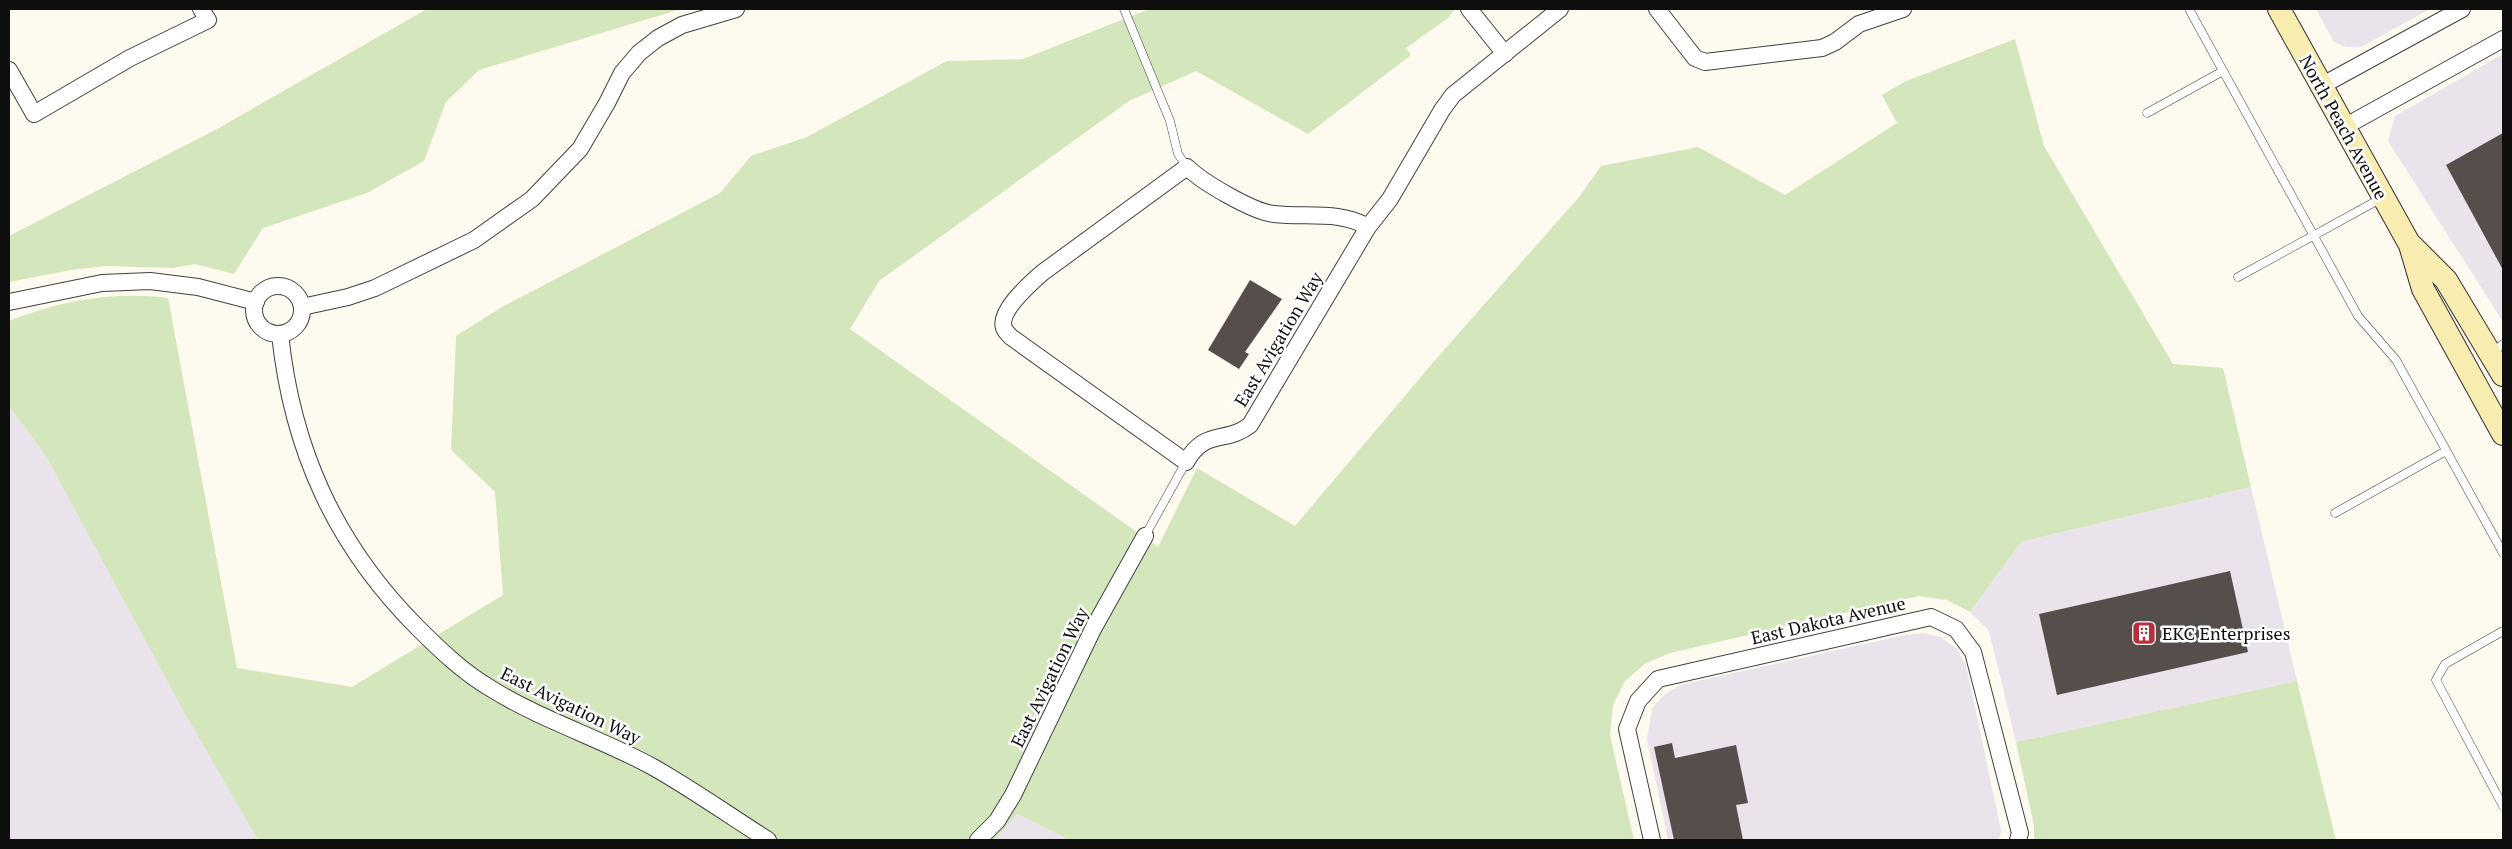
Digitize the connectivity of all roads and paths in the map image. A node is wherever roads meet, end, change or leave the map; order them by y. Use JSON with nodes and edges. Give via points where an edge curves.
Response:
{"nodes":[{"id":1,"x":201,"y":9,"type":"edge"},
{"id":2,"x":736,"y":9,"type":"edge"},
{"id":3,"x":1469,"y":9,"type":"edge"},
{"id":4,"x":1560,"y":9,"type":"edge"},
{"id":5,"x":1657,"y":9,"type":"edge"},
{"id":6,"x":1903,"y":9,"type":"edge"},
{"id":7,"x":2189,"y":9,"type":"edge"},
{"id":8,"x":2279,"y":9,"type":"edge"},
{"id":9,"x":2462,"y":9,"type":"edge"},
{"id":10,"x":1125,"y":10,"type":"edge"},
{"id":11,"x":2503,"y":39,"type":"edge"},
{"id":12,"x":1505,"y":54,"type":"junction"},
{"id":13,"x":9,"y":70,"type":"edge"},
{"id":14,"x":2223,"y":71,"type":"junction"},
{"id":15,"x":2321,"y":86,"type":"junction"},
{"id":16,"x":2148,"y":113,"type":"dead end"},
{"id":17,"x":2344,"y":127,"type":"junction"},
{"id":18,"x":1187,"y":167,"type":"junction"},
{"id":19,"x":2384,"y":197,"type":"junction"},
{"id":20,"x":1368,"y":227,"type":"junction"},
{"id":21,"x":2312,"y":235,"type":"junction"},
{"id":22,"x":2410,"y":245,"type":"junction"},
{"id":23,"x":2238,"y":277,"type":"dead end"},
{"id":24,"x":9,"y":302,"type":"edge"},
{"id":25,"x":256,"y":302,"type":"junction"},
{"id":26,"x":302,"y":307,"type":"junction"},
{"id":27,"x":280,"y":334,"type":"junction"},
{"id":28,"x":2497,"y":349,"type":"edge"},
{"id":29,"x":2503,"y":375,"type":"edge"},
{"id":30,"x":2503,"y":434,"type":"edge"},
{"id":31,"x":2446,"y":452,"type":"junction"},
{"id":32,"x":1186,"y":462,"type":"junction"},
{"id":33,"x":2335,"y":512,"type":"dead end"},
{"id":34,"x":1144,"y":536,"type":"joint"},
{"id":35,"x":2503,"y":553,"type":"edge"},
{"id":36,"x":2503,"y":631,"type":"edge"},
{"id":37,"x":2503,"y":806,"type":"edge"},
{"id":38,"x":768,"y":840,"type":"edge"},
{"id":39,"x":978,"y":840,"type":"edge"},
{"id":40,"x":1652,"y":840,"type":"edge"},
{"id":41,"x":2018,"y":840,"type":"edge"}],
"edges":[{"from":1,"to":13,"type":"street","via":[[208,20],[130,58],[34,114]]},
{"from":2,"to":26,"type":"street","via":[[682,25],[639,53],[622,73],[580,149],[532,199],[474,240],[375,288]]},
{"from":3,"to":12,"type":"street"},
{"from":4,"to":12,"type":"street","name":"East Avigation Way"},
{"from":5,"to":6,"type":"street","via":[[1695,58],[1706,62],[1822,48],[1859,24]]},
{"from":7,"to":14,"type":"lane"},
{"from":8,"to":15,"type":"main road","name":"North Peach Avenue"},
{"from":9,"to":15,"type":"street"},
{"from":10,"to":18,"type":"lane","via":[[1160,92],[1178,154]]},
{"from":11,"to":17,"type":"street"},
{"from":12,"to":20,"type":"street","name":"East Avigation Way","via":[[1453,96],[1390,199]]},
{"from":14,"to":16,"type":"lane"},
{"from":14,"to":21,"type":"lane"},
{"from":15,"to":17,"type":"main road","name":"North Peach Avenue"},
{"from":17,"to":19,"type":"main road","name":"North Peach Avenue"},
{"from":18,"to":20,"type":"street","via":[[1259,212],[1343,217]]},
{"from":18,"to":32,"type":"street","via":[[1042,273],[1004,315],[1004,327],[1011,337]]},
{"from":19,"to":21,"type":"lane"},
{"from":19,"to":22,"type":"main road","name":"North Peach Avenue"},
{"from":20,"to":32,"type":"street","name":"East Avigation Way","via":[[1250,425],[1240,432],[1210,438],[1194,448]]},
{"from":21,"to":23,"type":"lane"},
{"from":21,"to":31,"type":"lane","via":[[2358,316],[2396,360]]},
{"from":22,"to":28,"type":"main road","name":"North Peach Avenue","via":[[2446,280]]},
{"from":22,"to":30,"type":"main road","name":"North Peach Avenue","via":[[2423,289]]},
{"from":24,"to":25,"type":"street","via":[[102,283],[150,281],[198,287]]},
{"from":25,"to":26,"type":"street","via":[[263,292],[281,286],[298,295]]},
{"from":25,"to":27,"type":"street","via":[[254,310],[260,324],[265,330]]},
{"from":26,"to":27,"type":"street","via":[[302,315],[294,328]]},
{"from":27,"to":38,"type":"street","name":"East Avigation Way","via":[[289,401],[314,477],[342,531],[398,608],[443,652],[489,688],[653,767]]},
{"from":28,"to":29,"type":"main road","name":"North Peach Avenue"},
{"from":31,"to":33,"type":"lane"},
{"from":31,"to":35,"type":"lane"},
{"from":32,"to":34,"type":"lane","name":"East Avigation Way"},
{"from":34,"to":39,"type":"street","name":"East Avigation Way","via":[[1093,629],[1013,795],[996,821]]},
{"from":36,"to":37,"type":"lane","via":[[2445,664],[2436,680]]},
{"from":40,"to":41,"type":"street","name":"East Dakota Avenue","via":[[1627,729],[1638,701],[1658,679],[1931,617],[1956,629],[1973,652],[2020,833]]}]}
